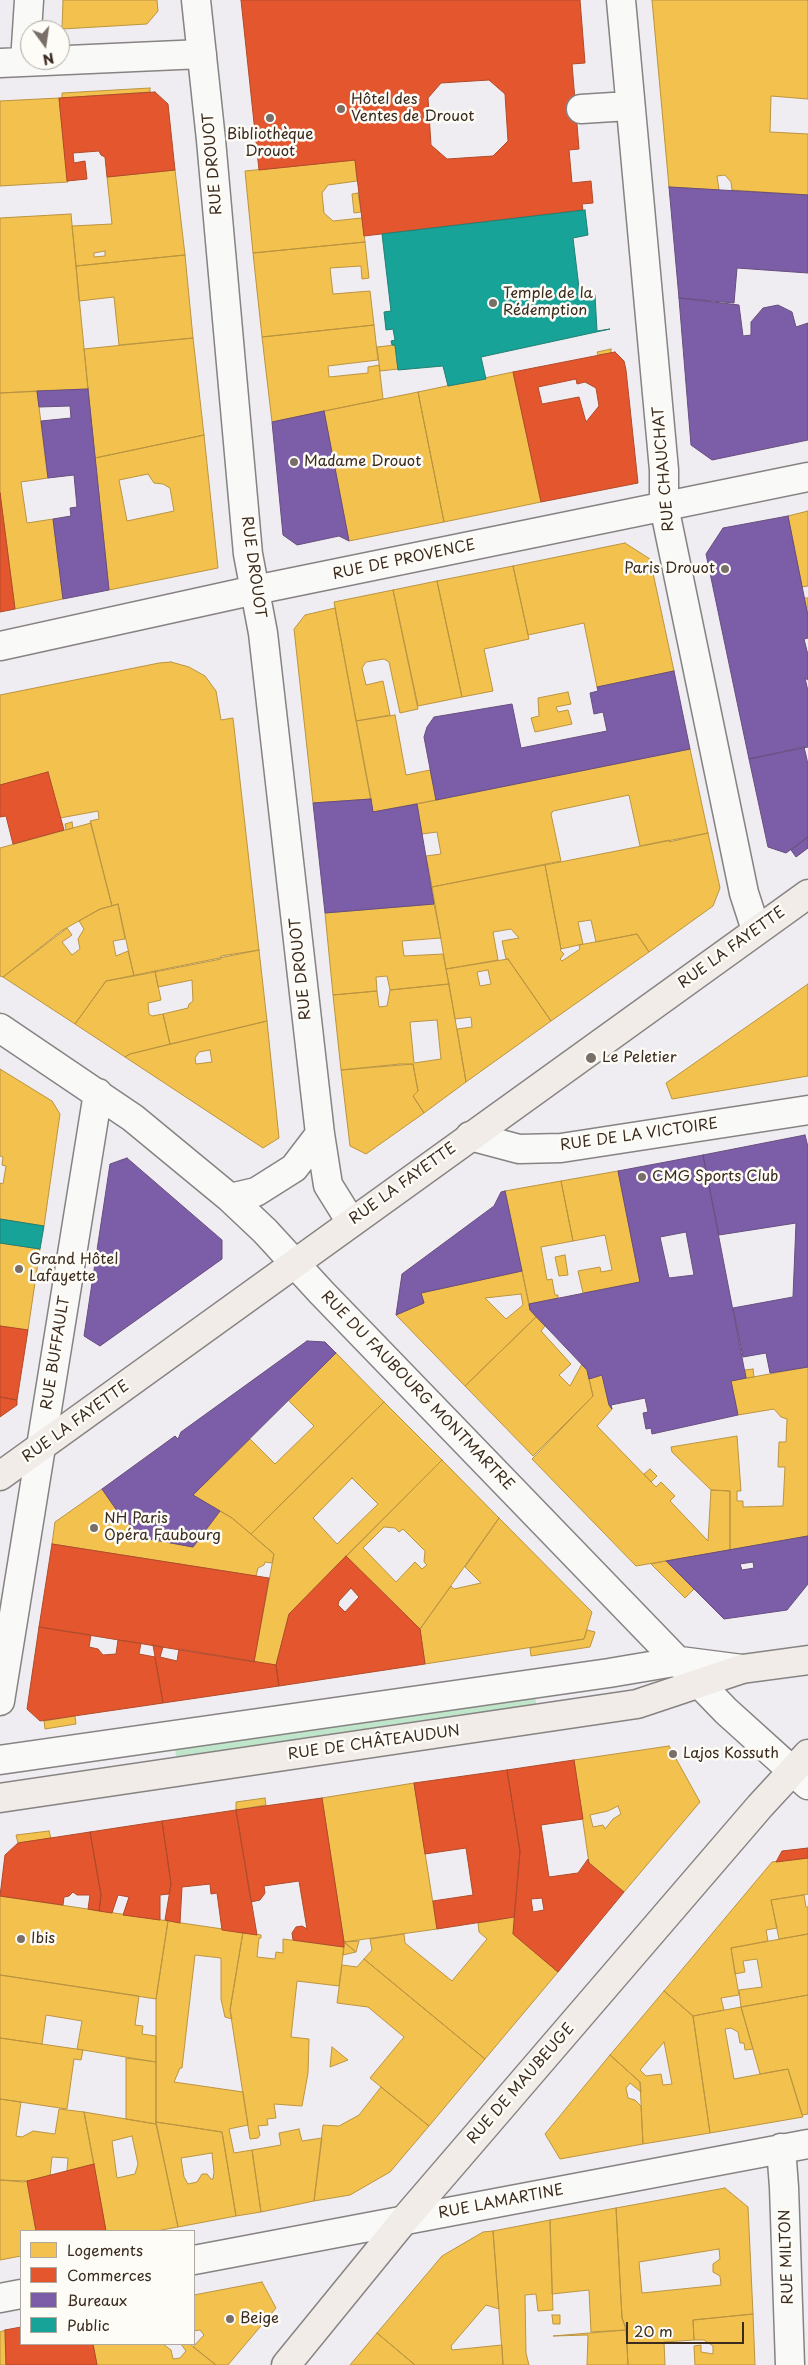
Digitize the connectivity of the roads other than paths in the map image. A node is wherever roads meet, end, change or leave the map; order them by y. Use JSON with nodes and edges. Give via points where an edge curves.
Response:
{"nodes":[{"id":1,"x":29,"y":0,"type":"edge"},
{"id":2,"x":196,"y":0,"type":"edge"},
{"id":3,"x":621,"y":0,"type":"edge"},
{"id":4,"x":202,"y":54,"type":"junction"},
{"id":5,"x":13,"y":63,"type":"edge"},
{"id":6,"x":629,"y":106,"type":"junction"},
{"id":7,"x":581,"y":109,"type":"dead end"},
{"id":8,"x":808,"y":477,"type":"edge"},
{"id":9,"x":664,"y":506,"type":"junction"},
{"id":10,"x":255,"y":590,"type":"junction"},
{"id":11,"x":0,"y":646,"type":"edge"},
{"id":12,"x":808,"y":894,"type":"edge"},
{"id":13,"x":756,"y":930,"type":"junction"},
{"id":14,"x":0,"y":1028,"type":"edge"},
{"id":15,"x":98,"y":1093,"type":"junction"},
{"id":16,"x":808,"y":1110,"type":"edge"},
{"id":17,"x":320,"y":1134,"type":"junction"},
{"id":18,"x":470,"y":1136,"type":"junction"},
{"id":19,"x":230,"y":1198,"type":"junction"},
{"id":20,"x":351,"y":1222,"type":"junction"},
{"id":21,"x":295,"y":1263,"type":"junction"},
{"id":22,"x":41,"y":1446,"type":"junction"},
{"id":23,"x":0,"y":1476,"type":"edge"},
{"id":24,"x":808,"y":1660,"type":"edge"},
{"id":25,"x":680,"y":1661,"type":"junction"},
{"id":26,"x":742,"y":1668,"type":"junction"},
{"id":27,"x":700,"y":1683,"type":"junction"},
{"id":28,"x":0,"y":1701,"type":"edge"},
{"id":29,"x":0,"y":1760,"type":"edge"},
{"id":30,"x":803,"y":1770,"type":"edge"},
{"id":31,"x":0,"y":1798,"type":"edge"},
{"id":32,"x":808,"y":2144,"type":"edge"},
{"id":33,"x":781,"y":2148,"type":"junction"},
{"id":34,"x":405,"y":2219,"type":"junction"},
{"id":35,"x":195,"y":2260,"type":"edge"},
{"id":36,"x":20,"y":2294,"type":"edge"},
{"id":37,"x":0,"y":2298,"type":"edge"},
{"id":38,"x":286,"y":2365,"type":"edge"},
{"id":39,"x":790,"y":2365,"type":"edge"}],
"edges":[{"from":1,"to":5,"type":"street"},
{"from":2,"to":4,"type":"street","name":"RUE DROUOT"},
{"from":3,"to":6,"type":"street","name":"RUE CHAUCHAT"},
{"from":4,"to":5,"type":"street"},
{"from":4,"to":10,"type":"street","name":"RUE DROUOT","via":[[248,554]]},
{"from":6,"to":7,"type":"street"},
{"from":6,"to":9,"type":"street","name":"RUE CHAUCHAT","via":[[664,470]]},
{"from":8,"to":9,"type":"street","name":"RUE DE PROVENCE"},
{"from":9,"to":10,"type":"street","name":"RUE DE PROVENCE"},
{"from":9,"to":13,"type":"street","name":"RUE CHAUCHAT","via":[[742,884]]},
{"from":10,"to":11,"type":"street","name":"RUE DE PROVENCE"},
{"from":10,"to":17,"type":"street","name":"RUE DROUOT","via":[[263,633]]},
{"from":12,"to":13,"type":"main road","name":"RUE LA FAYETTE"},
{"from":13,"to":18,"type":"main road","name":"RUE LA FAYETTE"},
{"from":14,"to":15,"type":"street","name":"RUE DU FAUBOURG MONTMARTRE"},
{"from":15,"to":19,"type":"street","name":"RUE DU FAUBOURG MONTMARTRE"},
{"from":15,"to":22,"type":"street","name":"RUE BUFFAULT"},
{"from":16,"to":18,"type":"street","name":"RUE DE LA VICTOIRE","via":[[561,1148],[519,1149]]},
{"from":17,"to":19,"type":"street","via":[[294,1168],[275,1182],[256,1192]]},
{"from":17,"to":20,"type":"street","name":"RUE DROUOT","via":[[328,1185]]},
{"from":18,"to":20,"type":"main road","name":"RUE LA FAYETTE"},
{"from":19,"to":21,"type":"street","name":"RUE DU FAUBOURG MONTMARTRE"},
{"from":20,"to":21,"type":"main road","name":"RUE LA FAYETTE"},
{"from":21,"to":22,"type":"main road","name":"RUE LA FAYETTE"},
{"from":21,"to":25,"type":"street","name":"RUE DU FAUBOURG MONTMARTRE"},
{"from":22,"to":23,"type":"main road","name":"RUE LA FAYETTE"},
{"from":22,"to":28,"type":"street","name":"RUE BUFFAULT"},
{"from":24,"to":26,"type":"main road","name":"RUE DE CHÂTEAUDUN"},
{"from":25,"to":26,"type":"street","name":"RUE DE CHÂTEAUDUN"},
{"from":25,"to":27,"type":"street","name":"RUE DU FAUBOURG MONTMARTRE"},
{"from":25,"to":29,"type":"street","name":"RUE DE CHÂTEAUDUN"},
{"from":26,"to":27,"type":"main road","name":"RUE DE CHÂTEAUDUN"},
{"from":27,"to":30,"type":"street","name":"RUE DU FAUBOURG MONTMARTRE","via":[[726,1711]]},
{"from":27,"to":31,"type":"main road","name":"RUE DE CHÂTEAUDUN","via":[[637,1704]]},
{"from":30,"to":34,"type":"main road","name":"RUE DE MAUBEUGE","via":[[760,1806]]},
{"from":32,"to":33,"type":"street","name":"RUE LAMARTINE"},
{"from":33,"to":34,"type":"street","name":"RUE LAMARTINE"},
{"from":33,"to":39,"type":"street","name":"RUE MILTON"},
{"from":34,"to":35,"type":"street","name":"RUE LAMARTINE"},
{"from":34,"to":38,"type":"main road","name":"RUE DE MAUBEUGE"},
{"from":36,"to":37,"type":"street"}]}
